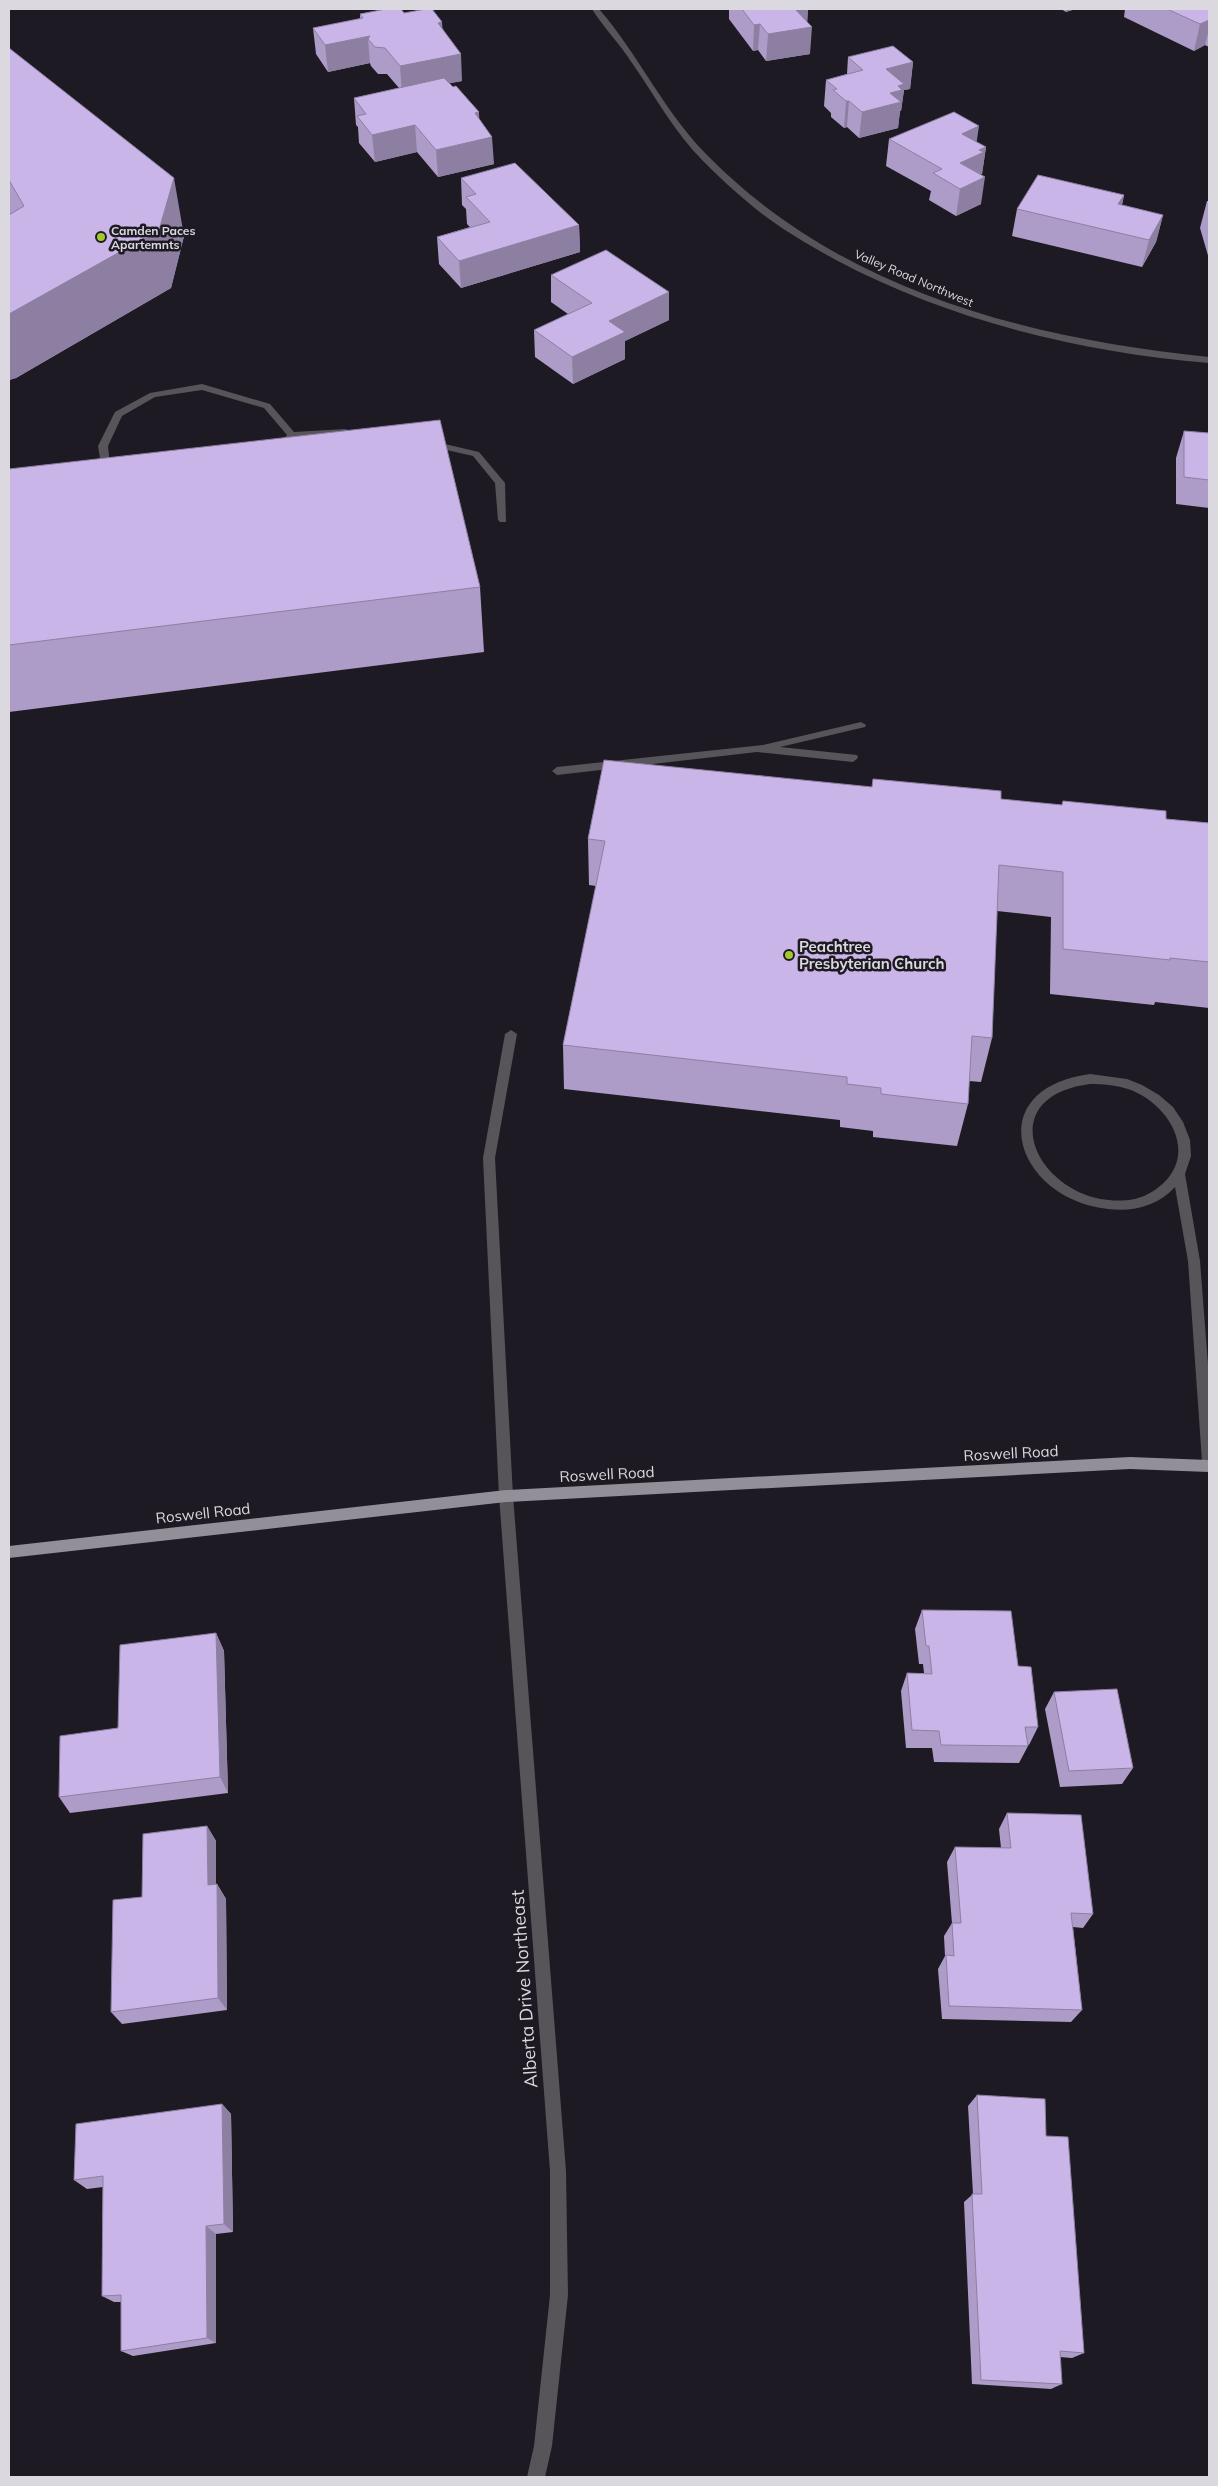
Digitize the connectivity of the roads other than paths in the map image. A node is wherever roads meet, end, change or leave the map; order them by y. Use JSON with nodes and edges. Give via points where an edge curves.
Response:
{"nodes":[{"id":1,"x":595,"y":9,"type":"edge"},
{"id":2,"x":1209,"y":360,"type":"edge"},
{"id":3,"x":354,"y":432,"type":"edge"},
{"id":4,"x":292,"y":435,"type":"junction"},
{"id":5,"x":419,"y":441,"type":"edge"},
{"id":6,"x":274,"y":456,"type":"edge"},
{"id":7,"x":108,"y":486,"type":"edge"},
{"id":8,"x":503,"y":520,"type":"dead end"},
{"id":9,"x":861,"y":725,"type":"dead end"},
{"id":10,"x":757,"y":748,"type":"junction"},
{"id":11,"x":853,"y":758,"type":"dead end"},
{"id":12,"x":557,"y":771,"type":"dead end"},
{"id":13,"x":511,"y":1034,"type":"dead end"},
{"id":14,"x":1179,"y":1175,"type":"junction"},
{"id":15,"x":1209,"y":1461,"type":"edge"},
{"id":16,"x":1209,"y":1466,"type":"edge"},
{"id":17,"x":506,"y":1496,"type":"junction"},
{"id":18,"x":9,"y":1552,"type":"edge"},
{"id":19,"x":536,"y":2477,"type":"edge"}],
"edges":[{"from":1,"to":2,"type":"street","name":"Valley Road Northwest","via":[[703,156],[764,212],[818,247],[882,279],[966,313],[1052,337]]},
{"from":3,"to":4,"type":"street"},
{"from":4,"to":6,"type":"street"},
{"from":4,"to":7,"type":"street","via":[[267,406],[202,387],[153,395],[118,414],[103,446]]},
{"from":5,"to":8,"type":"street","via":[[476,454],[500,483]]},
{"from":9,"to":10,"type":"street"},
{"from":10,"to":11,"type":"street"},
{"from":10,"to":12,"type":"street"},
{"from":13,"to":17,"type":"street","name":"Alberta Drive Northeast","via":[[489,1158]]},
{"from":14,"to":14,"type":"street","via":[[1185,1156],[1184,1136],[1174,1117],[1138,1088],[1106,1080],[1067,1083],[1048,1092],[1033,1107],[1026,1125],[1027,1144],[1035,1164],[1051,1182],[1072,1195],[1096,1203],[1122,1206],[1146,1201],[1166,1190]]},
{"from":14,"to":15,"type":"street","via":[[1194,1261]]},
{"from":16,"to":17,"type":"main road","name":"Roswell Road","via":[[1130,1463]]},
{"from":17,"to":18,"type":"main road","name":"Roswell Road"},
{"from":17,"to":19,"type":"street","name":"Alberta Drive Northeast","via":[[558,2171],[559,2296],[543,2446]]}]}
